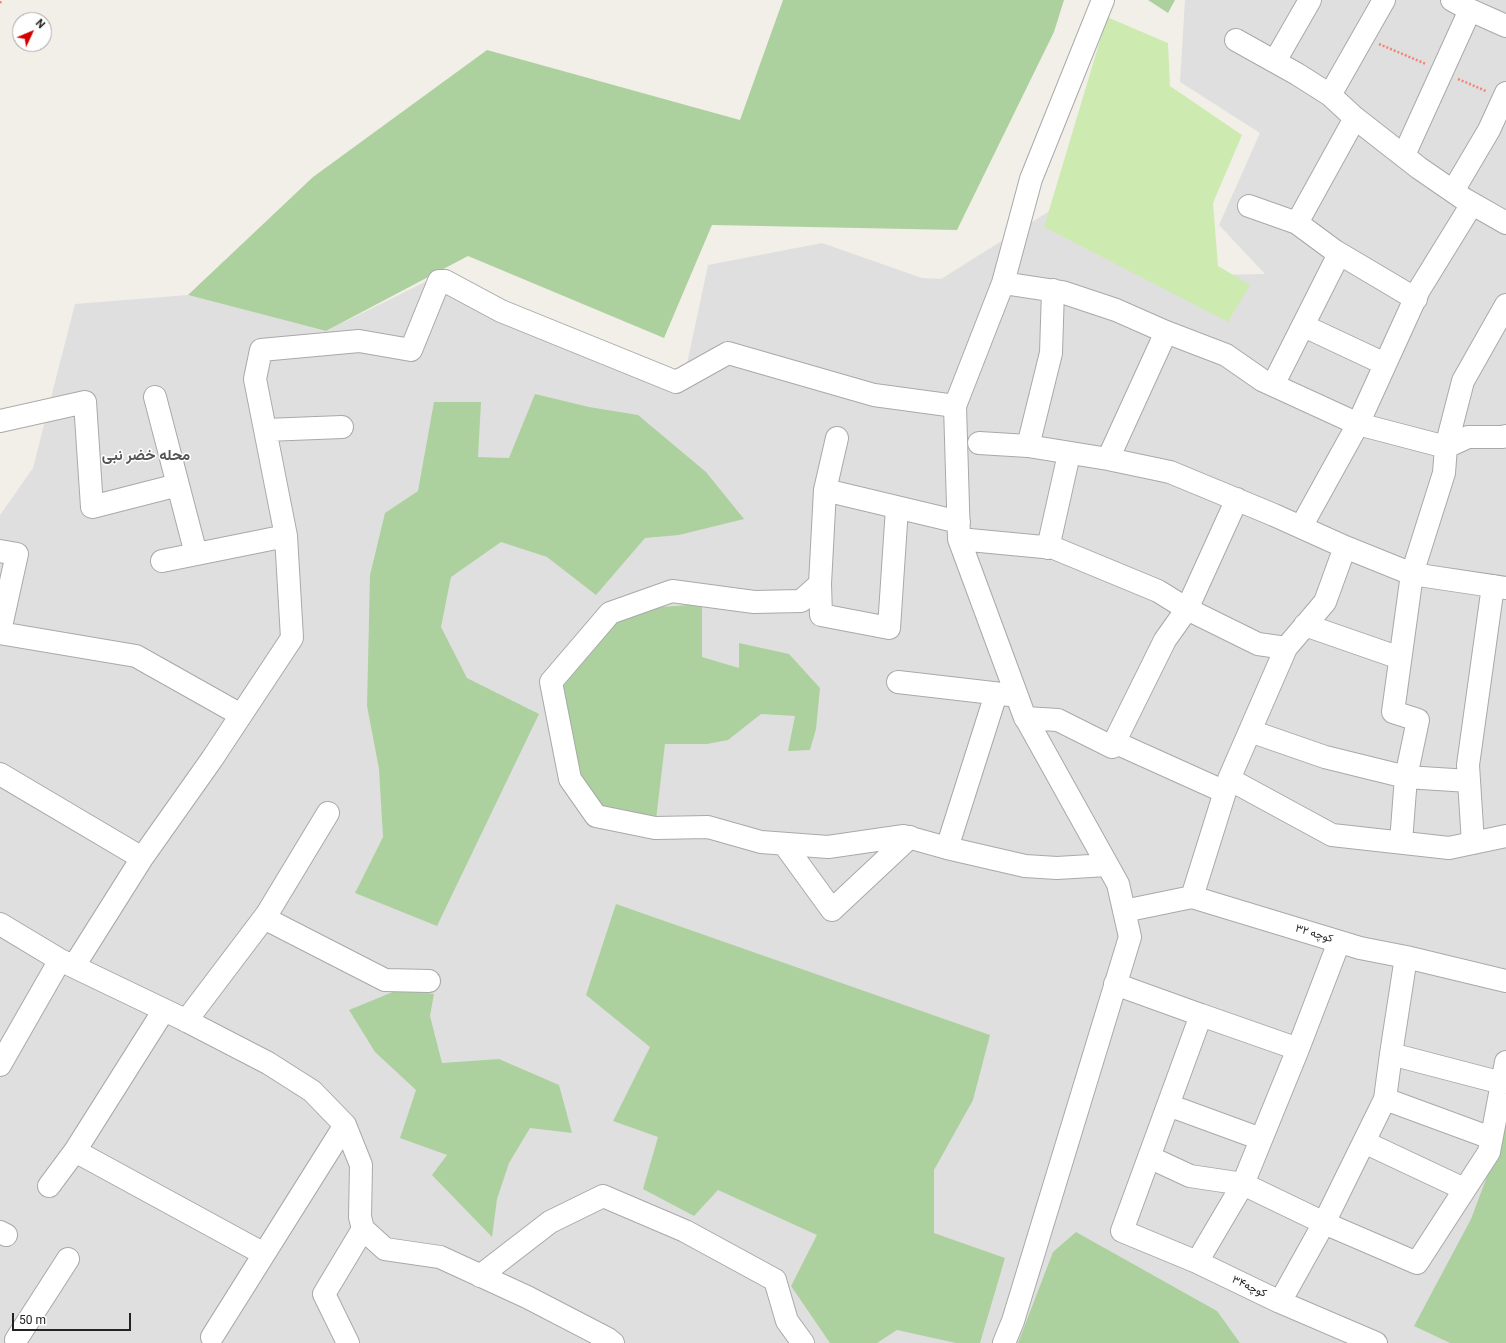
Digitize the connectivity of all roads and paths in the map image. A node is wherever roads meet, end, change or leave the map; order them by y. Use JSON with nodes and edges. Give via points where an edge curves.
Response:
{"nodes":[{"id":1,"x":2,"y":0,"type":"edge"},
{"id":2,"x":1103,"y":0,"type":"edge"},
{"id":3,"x":1310,"y":0,"type":"edge"},
{"id":4,"x":1384,"y":0,"type":"edge"},
{"id":5,"x":0,"y":3,"type":"edge"},
{"id":6,"x":1461,"y":5,"type":"edge"},
{"id":7,"x":1506,"y":26,"type":"edge"},
{"id":8,"x":1236,"y":40,"type":"dead end"},
{"id":9,"x":1275,"y":61,"type":"junction"},
{"id":10,"x":1506,"y":93,"type":"edge"},
{"id":11,"x":1330,"y":95,"type":"junction"},
{"id":12,"x":1355,"y":118,"type":"junction"},
{"id":13,"x":1404,"y":155,"type":"junction"},
{"id":14,"x":1453,"y":191,"type":"junction"},
{"id":15,"x":1472,"y":204,"type":"junction"},
{"id":16,"x":1249,"y":206,"type":"dead end"},
{"id":17,"x":1296,"y":223,"type":"junction"},
{"id":18,"x":1506,"y":223,"type":"edge"},
{"id":19,"x":1335,"y":251,"type":"junction"},
{"id":20,"x":1003,"y":283,"type":"junction"},
{"id":21,"x":1053,"y":290,"type":"junction"},
{"id":22,"x":1416,"y":299,"type":"junction"},
{"id":23,"x":1506,"y":305,"type":"edge"},
{"id":24,"x":1304,"y":326,"type":"junction"},
{"id":25,"x":1166,"y":332,"type":"junction"},
{"id":26,"x":1385,"y":364,"type":"junction"},
{"id":27,"x":1273,"y":385,"type":"junction"},
{"id":28,"x":155,"y":397,"type":"dead end"},
{"id":29,"x":955,"y":406,"type":"junction"},
{"id":30,"x":0,"y":421,"type":"edge"},
{"id":31,"x":1358,"y":424,"type":"junction"},
{"id":32,"x":342,"y":428,"type":"dead end"},
{"id":33,"x":266,"y":430,"type":"junction"},
{"id":34,"x":1506,"y":436,"type":"edge"},
{"id":35,"x":837,"y":438,"type":"dead end"},
{"id":36,"x":978,"y":443,"type":"dead end"},
{"id":37,"x":1028,"y":446,"type":"junction"},
{"id":38,"x":1446,"y":447,"type":"junction"},
{"id":39,"x":1069,"y":454,"type":"junction"},
{"id":40,"x":1108,"y":459,"type":"junction"},
{"id":41,"x":178,"y":485,"type":"junction"},
{"id":42,"x":825,"y":490,"type":"junction"},
{"id":43,"x":1237,"y":499,"type":"junction"},
{"id":44,"x":897,"y":508,"type":"junction"},
{"id":45,"x":1301,"y":527,"type":"junction"},
{"id":46,"x":959,"y":531,"type":"junction"},
{"id":47,"x":286,"y":536,"type":"junction"},
{"id":48,"x":1345,"y":547,"type":"junction"},
{"id":49,"x":1048,"y":548,"type":"junction"},
{"id":50,"x":0,"y":551,"type":"edge"},
{"id":51,"x":196,"y":554,"type":"junction"},
{"id":52,"x":162,"y":561,"type":"dead end"},
{"id":53,"x":1412,"y":574,"type":"junction"},
{"id":54,"x":820,"y":584,"type":"junction"},
{"id":55,"x":1500,"y":587,"type":"edge"},
{"id":56,"x":1187,"y":609,"type":"junction"},
{"id":57,"x":1305,"y":625,"type":"junction"},
{"id":58,"x":0,"y":632,"type":"edge"},
{"id":59,"x":1286,"y":648,"type":"junction"},
{"id":60,"x":1400,"y":658,"type":"junction"},
{"id":61,"x":898,"y":682,"type":"dead end"},
{"id":62,"x":1006,"y":695,"type":"junction"},
{"id":63,"x":241,"y":715,"type":"junction"},
{"id":64,"x":1025,"y":718,"type":"junction"},
{"id":65,"x":1250,"y":731,"type":"junction"},
{"id":66,"x":1114,"y":742,"type":"junction"},
{"id":67,"x":0,"y":774,"type":"edge"},
{"id":68,"x":1406,"y":777,"type":"junction"},
{"id":69,"x":1469,"y":781,"type":"junction"},
{"id":70,"x":1227,"y":786,"type":"junction"},
{"id":71,"x":328,"y":813,"type":"dead end"},
{"id":72,"x":1506,"y":836,"type":"edge"},
{"id":73,"x":910,"y":837,"type":"junction"},
{"id":74,"x":1401,"y":842,"type":"junction"},
{"id":75,"x":1473,"y":843,"type":"junction"},
{"id":76,"x":784,"y":844,"type":"junction"},
{"id":77,"x":947,"y":848,"type":"junction"},
{"id":78,"x":142,"y":858,"type":"junction"},
{"id":79,"x":1107,"y":865,"type":"junction"},
{"id":80,"x":1192,"y":897,"type":"junction"},
{"id":81,"x":1124,"y":911,"type":"junction"},
{"id":82,"x":264,"y":918,"type":"junction"},
{"id":83,"x":0,"y":924,"type":"edge"},
{"id":84,"x":1339,"y":942,"type":"junction"},
{"id":85,"x":1406,"y":957,"type":"junction"},
{"id":86,"x":67,"y":963,"type":"junction"},
{"id":87,"x":429,"y":981,"type":"dead end"},
{"id":88,"x":1506,"y":981,"type":"edge"},
{"id":89,"x":1116,"y":984,"type":"junction"},
{"id":90,"x":164,"y":1010,"type":"junction"},
{"id":91,"x":1201,"y":1015,"type":"junction"},
{"id":92,"x":186,"y":1021,"type":"junction"},
{"id":93,"x":1298,"y":1049,"type":"junction"},
{"id":94,"x":1391,"y":1054,"type":"junction"},
{"id":95,"x":0,"y":1065,"type":"edge"},
{"id":96,"x":1504,"y":1073,"type":"edge"},
{"id":97,"x":1385,"y":1099,"type":"junction"},
{"id":98,"x":1168,"y":1105,"type":"junction"},
{"id":99,"x":345,"y":1125,"type":"junction"},
{"id":100,"x":1491,"y":1138,"type":"junction"},
{"id":101,"x":1261,"y":1139,"type":"junction"},
{"id":102,"x":1364,"y":1142,"type":"junction"},
{"id":103,"x":75,"y":1151,"type":"junction"},
{"id":104,"x":1149,"y":1157,"type":"junction"},
{"id":105,"x":1243,"y":1184,"type":"junction"},
{"id":106,"x":49,"y":1186,"type":"dead end"},
{"id":107,"x":1464,"y":1190,"type":"junction"},
{"id":108,"x":1324,"y":1223,"type":"junction"},
{"id":109,"x":363,"y":1229,"type":"junction"},
{"id":110,"x":264,"y":1254,"type":"junction"},
{"id":111,"x":68,"y":1259,"type":"dead end"},
{"id":112,"x":1197,"y":1262,"type":"junction"},
{"id":113,"x":480,"y":1276,"type":"junction"},
{"id":114,"x":1280,"y":1302,"type":"junction"},
{"id":115,"x":212,"y":1337,"type":"dead end"},
{"id":116,"x":13,"y":1338,"type":"edge"},
{"id":117,"x":1349,"y":1338,"type":"edge"},
{"id":118,"x":348,"y":1343,"type":"edge"},
{"id":119,"x":613,"y":1343,"type":"edge"},
{"id":120,"x":803,"y":1343,"type":"edge"},
{"id":121,"x":1004,"y":1343,"type":"edge"},
{"id":122,"x":1376,"y":1343,"type":"edge"}],
"edges":[{"from":1,"to":5,"type":"path"},
{"from":2,"to":20,"type":"street","via":[[1031,179]]},
{"from":3,"to":9,"type":"street"},
{"from":4,"to":11,"type":"street"},
{"from":6,"to":7,"type":"street"},
{"from":6,"to":13,"type":"street"},
{"from":8,"to":9,"type":"street"},
{"from":9,"to":11,"type":"street"},
{"from":10,"to":14,"type":"street"},
{"from":11,"to":12,"type":"street"},
{"from":12,"to":13,"type":"street"},
{"from":12,"to":17,"type":"street"},
{"from":13,"to":14,"type":"street"},
{"from":14,"to":15,"type":"street"},
{"from":15,"to":18,"type":"street"},
{"from":15,"to":22,"type":"street"},
{"from":16,"to":17,"type":"street"},
{"from":17,"to":19,"type":"street"},
{"from":19,"to":22,"type":"street"},
{"from":19,"to":24,"type":"street","via":[[1339,254]]},
{"from":20,"to":21,"type":"street"},
{"from":20,"to":29,"type":"street"},
{"from":21,"to":25,"type":"street","via":[[1116,310]]},
{"from":21,"to":37,"type":"street","via":[[1050,353]]},
{"from":22,"to":26,"type":"street"},
{"from":23,"to":38,"type":"street","via":[[1463,381]]},
{"from":24,"to":26,"type":"street"},
{"from":24,"to":27,"type":"street"},
{"from":25,"to":27,"type":"street","via":[[1226,355]]},
{"from":25,"to":40,"type":"street"},
{"from":26,"to":31,"type":"street"},
{"from":27,"to":31,"type":"street"},
{"from":28,"to":41,"type":"street"},
{"from":29,"to":33,"type":"street","via":[[874,395],[728,353],[676,382],[501,311],[445,281],[439,281],[411,350],[359,341],[260,350],[255,379]]},
{"from":29,"to":46,"type":"street"},
{"from":30,"to":41,"type":"street","via":[[86,402],[92,507]]},
{"from":31,"to":38,"type":"street"},
{"from":31,"to":45,"type":"street"},
{"from":32,"to":33,"type":"street"},
{"from":33,"to":47,"type":"street"},
{"from":34,"to":38,"type":"street","via":[[1468,438]]},
{"from":35,"to":42,"type":"street"},
{"from":36,"to":37,"type":"street"},
{"from":37,"to":39,"type":"street"},
{"from":38,"to":53,"type":"street","via":[[1444,473]]},
{"from":39,"to":40,"type":"street"},
{"from":39,"to":49,"type":"street"},
{"from":40,"to":43,"type":"street","via":[[1170,472]]},
{"from":41,"to":51,"type":"street"},
{"from":42,"to":44,"type":"street"},
{"from":42,"to":54,"type":"street"},
{"from":43,"to":45,"type":"street"},
{"from":43,"to":56,"type":"street"},
{"from":44,"to":46,"type":"street"},
{"from":44,"to":54,"type":"street","via":[[889,628],[821,615]]},
{"from":45,"to":48,"type":"street"},
{"from":46,"to":49,"type":"street"},
{"from":46,"to":62,"type":"street"},
{"from":47,"to":51,"type":"street"},
{"from":47,"to":63,"type":"street","via":[[292,638]]},
{"from":48,"to":53,"type":"street"},
{"from":48,"to":57,"type":"street","via":[[1326,602]]},
{"from":49,"to":56,"type":"street","via":[[1054,548],[1158,592]]},
{"from":50,"to":58,"type":"street","via":[[17,554]]},
{"from":51,"to":52,"type":"street"},
{"from":53,"to":55,"type":"street"},
{"from":53,"to":60,"type":"street"},
{"from":54,"to":76,"type":"street","via":[[801,601],[754,602],[672,591],[610,613],[551,682],[570,779],[596,816],[655,828],[708,827],[761,842]]},
{"from":55,"to":69,"type":"street","via":[[1468,765]]},
{"from":56,"to":59,"type":"street","via":[[1258,644]]},
{"from":56,"to":66,"type":"street","via":[[1164,640]]},
{"from":57,"to":59,"type":"street"},
{"from":57,"to":60,"type":"street"},
{"from":58,"to":63,"type":"street","via":[[136,656]]},
{"from":59,"to":65,"type":"street"},
{"from":60,"to":68,"type":"street","via":[[1393,712],[1418,720]]},
{"from":61,"to":62,"type":"street"},
{"from":62,"to":64,"type":"street"},
{"from":62,"to":77,"type":"street"},
{"from":63,"to":78,"type":"street"},
{"from":64,"to":66,"type":"street","via":[[1058,720],[1112,747]]},
{"from":64,"to":79,"type":"street"},
{"from":65,"to":68,"type":"street","via":[[1325,757]]},
{"from":65,"to":70,"type":"street"},
{"from":66,"to":70,"type":"street"},
{"from":67,"to":78,"type":"street"},
{"from":68,"to":69,"type":"street"},
{"from":68,"to":74,"type":"street"},
{"from":69,"to":75,"type":"street"},
{"from":70,"to":74,"type":"street","via":[[1332,834]]},
{"from":70,"to":80,"type":"street"},
{"from":71,"to":82,"type":"street"},
{"from":72,"to":75,"type":"street"},
{"from":73,"to":76,"type":"street","via":[[828,846]]},
{"from":73,"to":76,"type":"street","via":[[832,910]]},
{"from":73,"to":77,"type":"street"},
{"from":74,"to":75,"type":"street","via":[[1449,848]]},
{"from":77,"to":79,"type":"street","via":[[1024,866],[1057,868]]},
{"from":78,"to":86,"type":"street"},
{"from":79,"to":81,"type":"street","via":[[1118,884]]},
{"from":80,"to":81,"type":"street","name":"کوچه ۳۲"},
{"from":80,"to":84,"type":"street","name":"کوچه ۳۲"},
{"from":81,"to":89,"type":"street","via":[[1130,937]]},
{"from":82,"to":87,"type":"street","via":[[385,980]]},
{"from":82,"to":92,"type":"street"},
{"from":83,"to":86,"type":"street"},
{"from":84,"to":85,"type":"street","name":"کوچه ۳۲"},
{"from":84,"to":93,"type":"street"},
{"from":85,"to":88,"type":"street","name":"کوچه ۳۲"},
{"from":85,"to":94,"type":"street"},
{"from":86,"to":90,"type":"street"},
{"from":86,"to":95,"type":"street"},
{"from":89,"to":91,"type":"street"},
{"from":89,"to":121,"type":"street","via":[[1013,1321]]},
{"from":90,"to":92,"type":"street"},
{"from":90,"to":103,"type":"street"},
{"from":91,"to":93,"type":"street"},
{"from":91,"to":98,"type":"street"},
{"from":92,"to":99,"type":"street","via":[[268,1063],[312,1091]]},
{"from":93,"to":101,"type":"street"},
{"from":94,"to":96,"type":"street"},
{"from":94,"to":97,"type":"street"},
{"from":96,"to":100,"type":"street"},
{"from":97,"to":100,"type":"street"},
{"from":97,"to":102,"type":"street"},
{"from":98,"to":101,"type":"street"},
{"from":98,"to":104,"type":"street"},
{"from":99,"to":109,"type":"street","via":[[361,1165],[360,1217]]},
{"from":99,"to":110,"type":"street"},
{"from":100,"to":107,"type":"street","via":[[1489,1152]]},
{"from":101,"to":105,"type":"street"},
{"from":102,"to":107,"type":"street"},
{"from":102,"to":108,"type":"street"},
{"from":103,"to":106,"type":"street"},
{"from":103,"to":110,"type":"street"},
{"from":104,"to":105,"type":"street","via":[[1190,1176]]},
{"from":104,"to":112,"type":"street","name":"کوچه۳۴","via":[[1122,1231]]},
{"from":105,"to":108,"type":"street"},
{"from":105,"to":112,"type":"street"},
{"from":107,"to":108,"type":"street","via":[[1417,1263]]},
{"from":108,"to":114,"type":"street"},
{"from":109,"to":113,"type":"street","via":[[385,1249],[440,1257]]},
{"from":109,"to":118,"type":"street","via":[[324,1294]]},
{"from":110,"to":115,"type":"street"},
{"from":111,"to":116,"type":"street"},
{"from":112,"to":114,"type":"street","name":"کوچه۳۴"},
{"from":113,"to":119,"type":"street"},
{"from":113,"to":120,"type":"street","via":[[550,1222],[603,1196],[685,1230],[775,1280],[787,1321]]},
{"from":114,"to":117,"type":"street","name":"کوچه۳۴"},
{"from":117,"to":122,"type":"street","name":"کوچه۳۴"}]}
